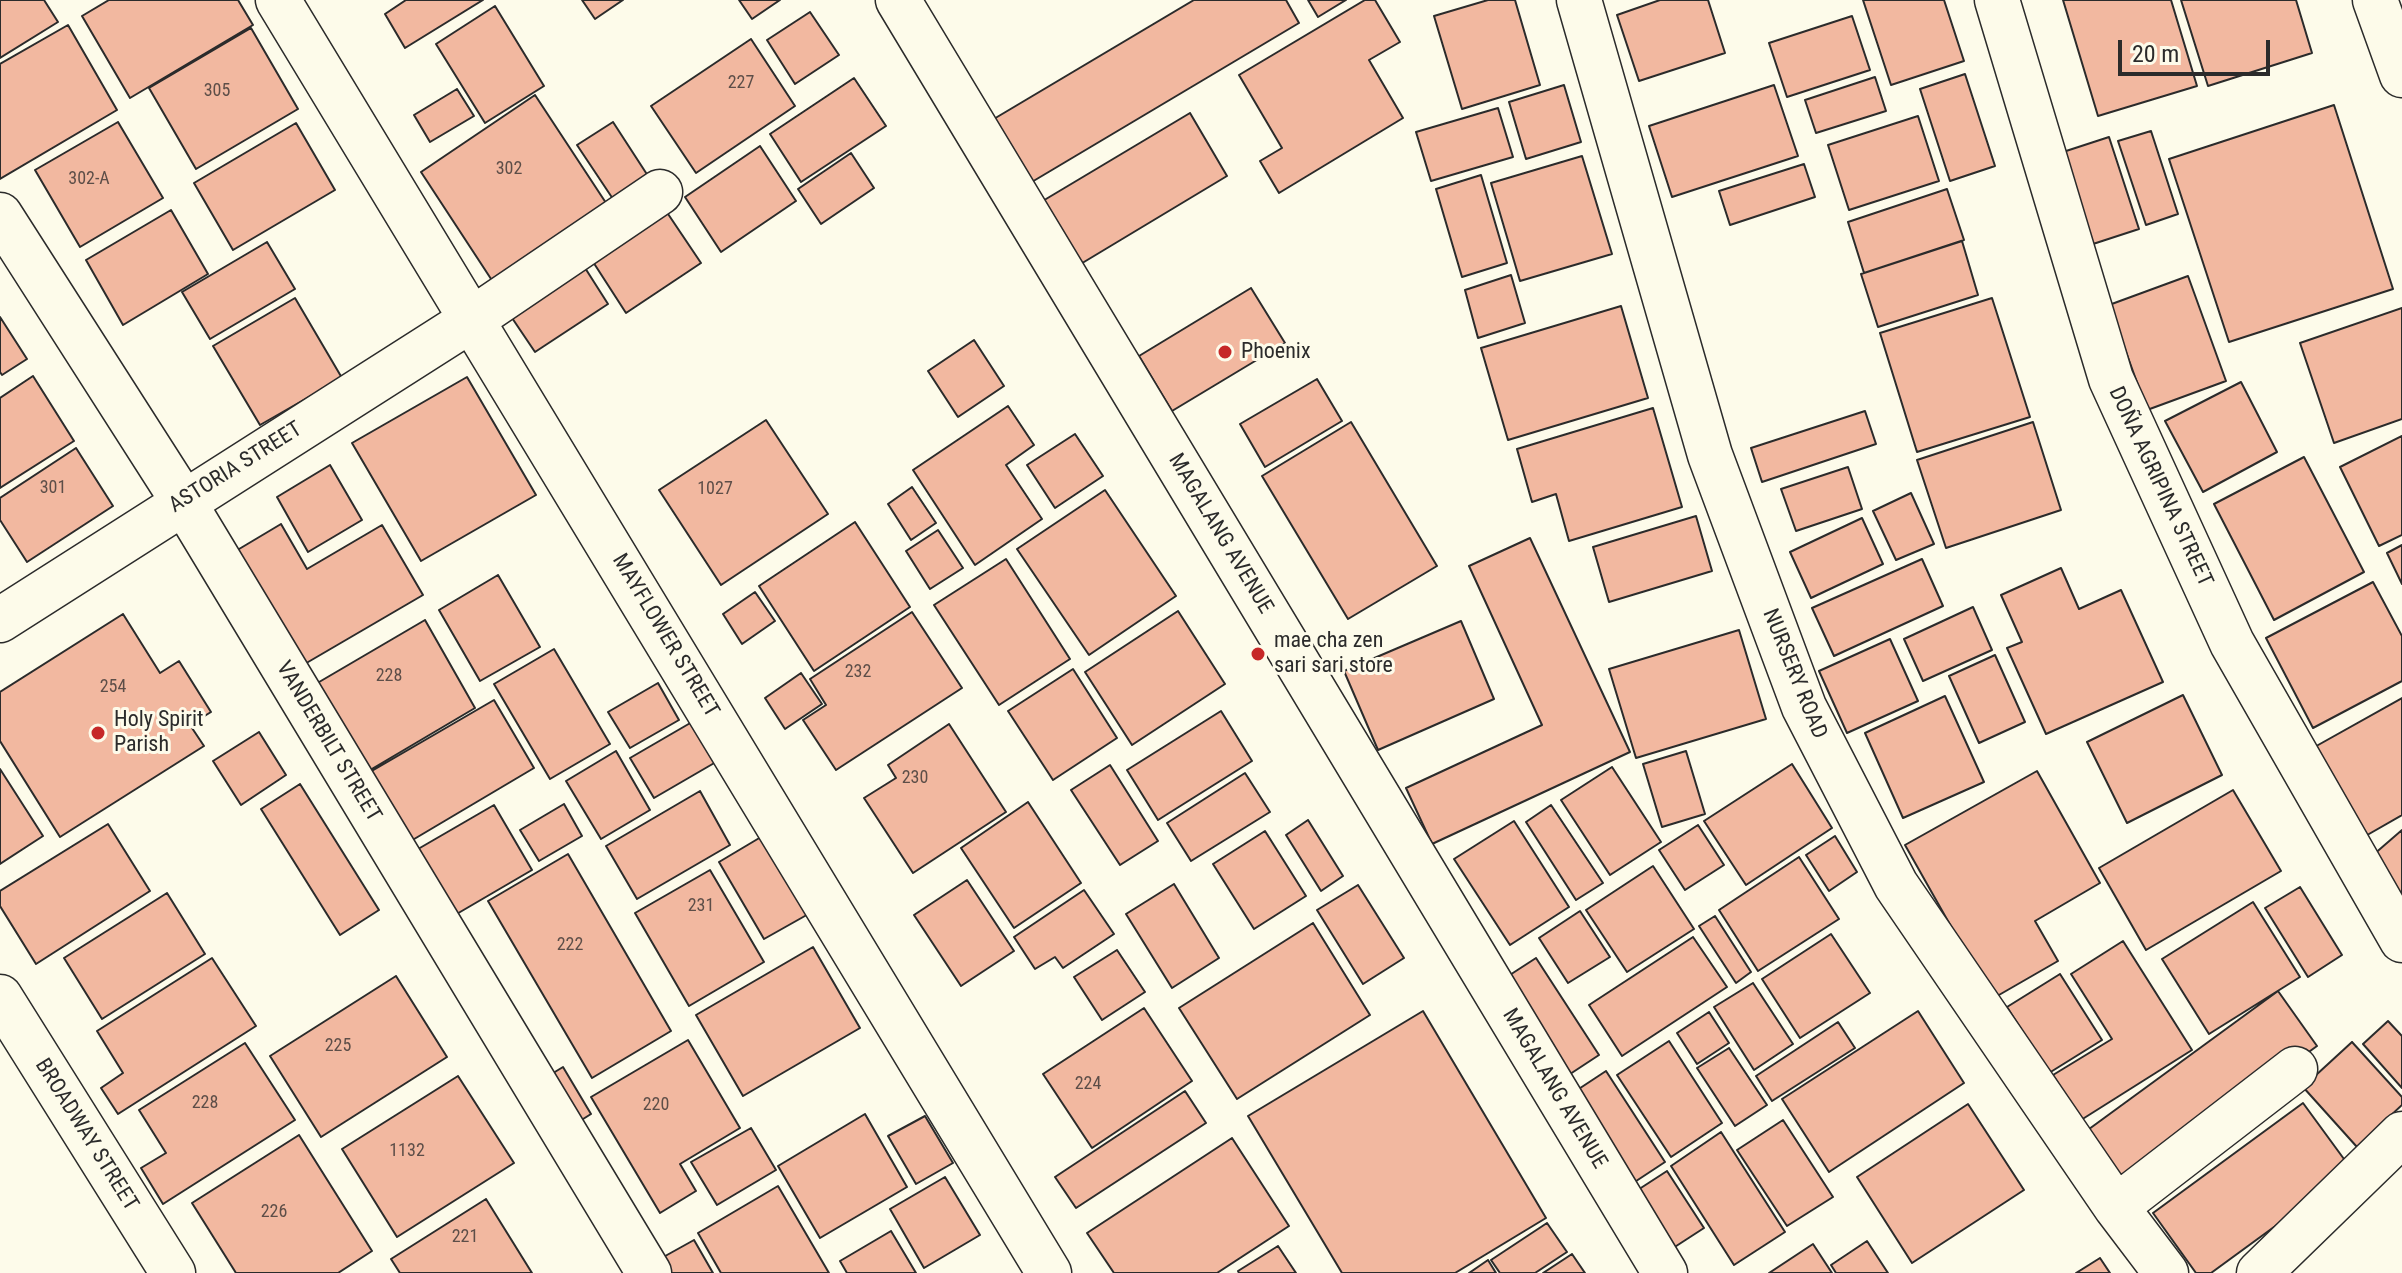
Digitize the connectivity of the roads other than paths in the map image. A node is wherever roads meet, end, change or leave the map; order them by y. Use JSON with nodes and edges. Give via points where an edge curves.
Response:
{"nodes":[{"id":1,"x":278,"y":0,"type":"edge"},
{"id":2,"x":898,"y":0,"type":"edge"},
{"id":3,"x":1579,"y":0,"type":"edge"},
{"id":4,"x":1997,"y":0,"type":"edge"},
{"id":5,"x":660,"y":192,"type":"dead end"},
{"id":6,"x":0,"y":215,"type":"edge"},
{"id":7,"x":474,"y":318,"type":"junction"},
{"id":8,"x":183,"y":501,"type":"junction"},
{"id":9,"x":0,"y":620,"type":"edge"},
{"id":10,"x":2402,"y":940,"type":"edge"},
{"id":11,"x":0,"y":997,"type":"edge"},
{"id":12,"x":2295,"y":1069,"type":"dead end"},
{"id":13,"x":2402,"y":1134,"type":"edge"},
{"id":14,"x":2116,"y":1207,"type":"junction"},
{"id":15,"x":172,"y":1273,"type":"edge"},
{"id":16,"x":649,"y":1273,"type":"edge"},
{"id":17,"x":1049,"y":1273,"type":"edge"},
{"id":18,"x":1665,"y":1273,"type":"edge"},
{"id":19,"x":2166,"y":1273,"type":"edge"},
{"id":20,"x":2259,"y":1273,"type":"edge"}],
"edges":[{"from":1,"to":7,"type":"street","name":"MAYFLOWER STREET"},
{"from":2,"to":18,"type":"street","name":"MAGALANG AVENUE"},
{"from":3,"to":14,"type":"street","name":"NURSERY ROAD","via":[[1710,455],[1804,707],[1896,885]]},
{"from":4,"to":10,"type":"street","name":"DOÑA AGRIPINA STREET","via":[[2111,379],[2232,643]]},
{"from":5,"to":7,"type":"street","name":"ASTORIA STREET"},
{"from":6,"to":8,"type":"street","name":"VANDERBILT STREET"},
{"from":7,"to":8,"type":"street","name":"ASTORIA STREET"},
{"from":7,"to":17,"type":"street","name":"MAYFLOWER STREET"},
{"from":8,"to":9,"type":"street","name":"ASTORIA STREET"},
{"from":8,"to":16,"type":"street","name":"VANDERBILT STREET"},
{"from":11,"to":15,"type":"street","name":"BROADWAY STREET"},
{"from":12,"to":14,"type":"street"},
{"from":13,"to":20,"type":"street"},
{"from":14,"to":19,"type":"street","name":"NURSERY ROAD"}]}
